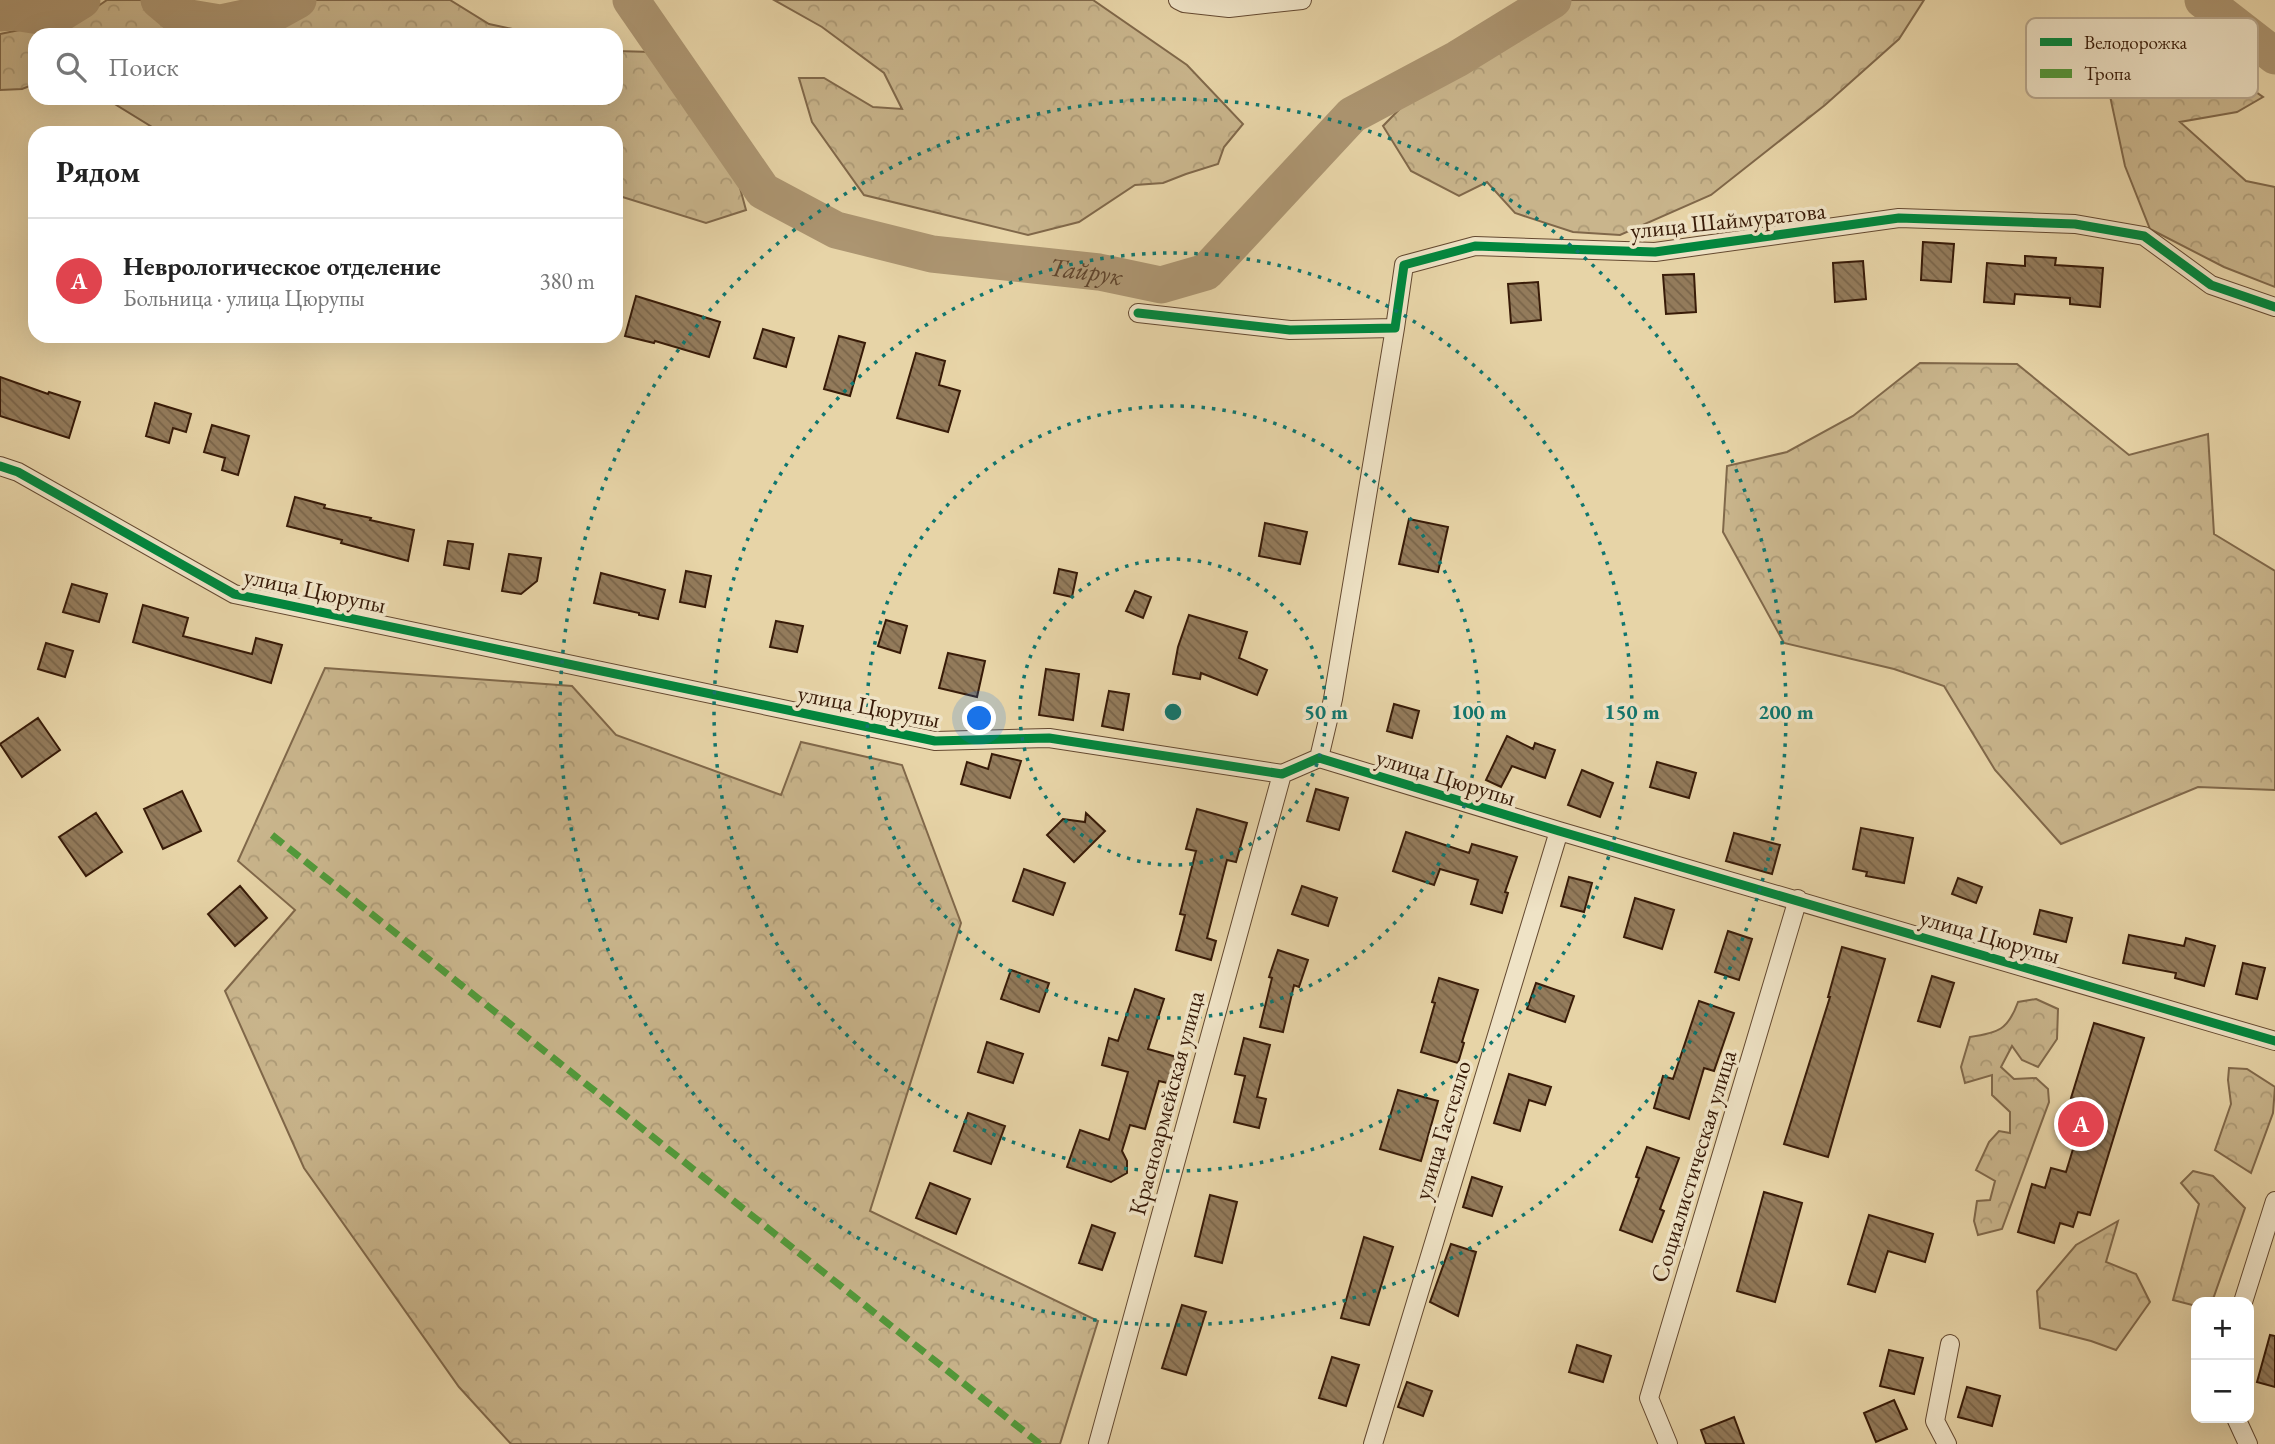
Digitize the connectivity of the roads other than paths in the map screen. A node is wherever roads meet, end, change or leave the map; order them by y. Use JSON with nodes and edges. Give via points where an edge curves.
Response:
{"nodes":[{"id":1,"x":1178,"y":0,"type":"edge"},
{"id":2,"x":1302,"y":0,"type":"edge"},
{"id":3,"x":1229,"y":4,"type":"edge"},
{"id":4,"x":2275,"y":307,"type":"edge"},
{"id":5,"x":1139,"y":313,"type":"dead end"},
{"id":6,"x":1395,"y":328,"type":"junction"},
{"id":7,"x":0,"y":466,"type":"edge"},
{"id":8,"x":1319,"y":758,"type":"junction"},
{"id":9,"x":1282,"y":774,"type":"junction"},
{"id":10,"x":1559,"y":831,"type":"junction"},
{"id":11,"x":1798,"y":900,"type":"junction"},
{"id":12,"x":2275,"y":1041,"type":"edge"},
{"id":13,"x":2275,"y":1200,"type":"edge"},
{"id":14,"x":2245,"y":1297,"type":"edge"},
{"id":15,"x":1950,"y":1344,"type":"dead end"},
{"id":16,"x":2238,"y":1423,"type":"edge"},
{"id":17,"x":1098,"y":1444,"type":"edge"},
{"id":18,"x":1373,"y":1444,"type":"edge"},
{"id":19,"x":1668,"y":1444,"type":"edge"},
{"id":20,"x":1947,"y":1444,"type":"edge"},
{"id":21,"x":2248,"y":1444,"type":"edge"}],
"edges":[{"from":1,"to":3,"type":"street"},
{"from":2,"to":3,"type":"street"},
{"from":4,"to":6,"type":"street","name":"улица Шаймуратова","via":[[2211,285],[2144,236],[2075,224],[1899,218],[1655,252],[1475,246],[1404,265]]},
{"from":5,"to":6,"type":"street","via":[[1290,330]]},
{"from":6,"to":8,"type":"street","via":[[1333,699]]},
{"from":7,"to":9,"type":"street","name":"улица Цюрупы","via":[[234,594],[935,741],[1049,738]]},
{"from":8,"to":9,"type":"street"},
{"from":8,"to":10,"type":"street","name":"улица Цюрупы"},
{"from":9,"to":17,"type":"street","name":"Красноармейская улица"},
{"from":10,"to":11,"type":"street","name":"улица Цюрупы"},
{"from":10,"to":18,"type":"street","name":"улица Гастелло"},
{"from":11,"to":12,"type":"street","name":"улица Цюрупы"},
{"from":11,"to":19,"type":"street","name":"Социалистическая улица","via":[[1649,1398]]},
{"from":13,"to":14,"type":"street"},
{"from":15,"to":20,"type":"street","via":[[1935,1421]]},
{"from":16,"to":21,"type":"street"}]}
